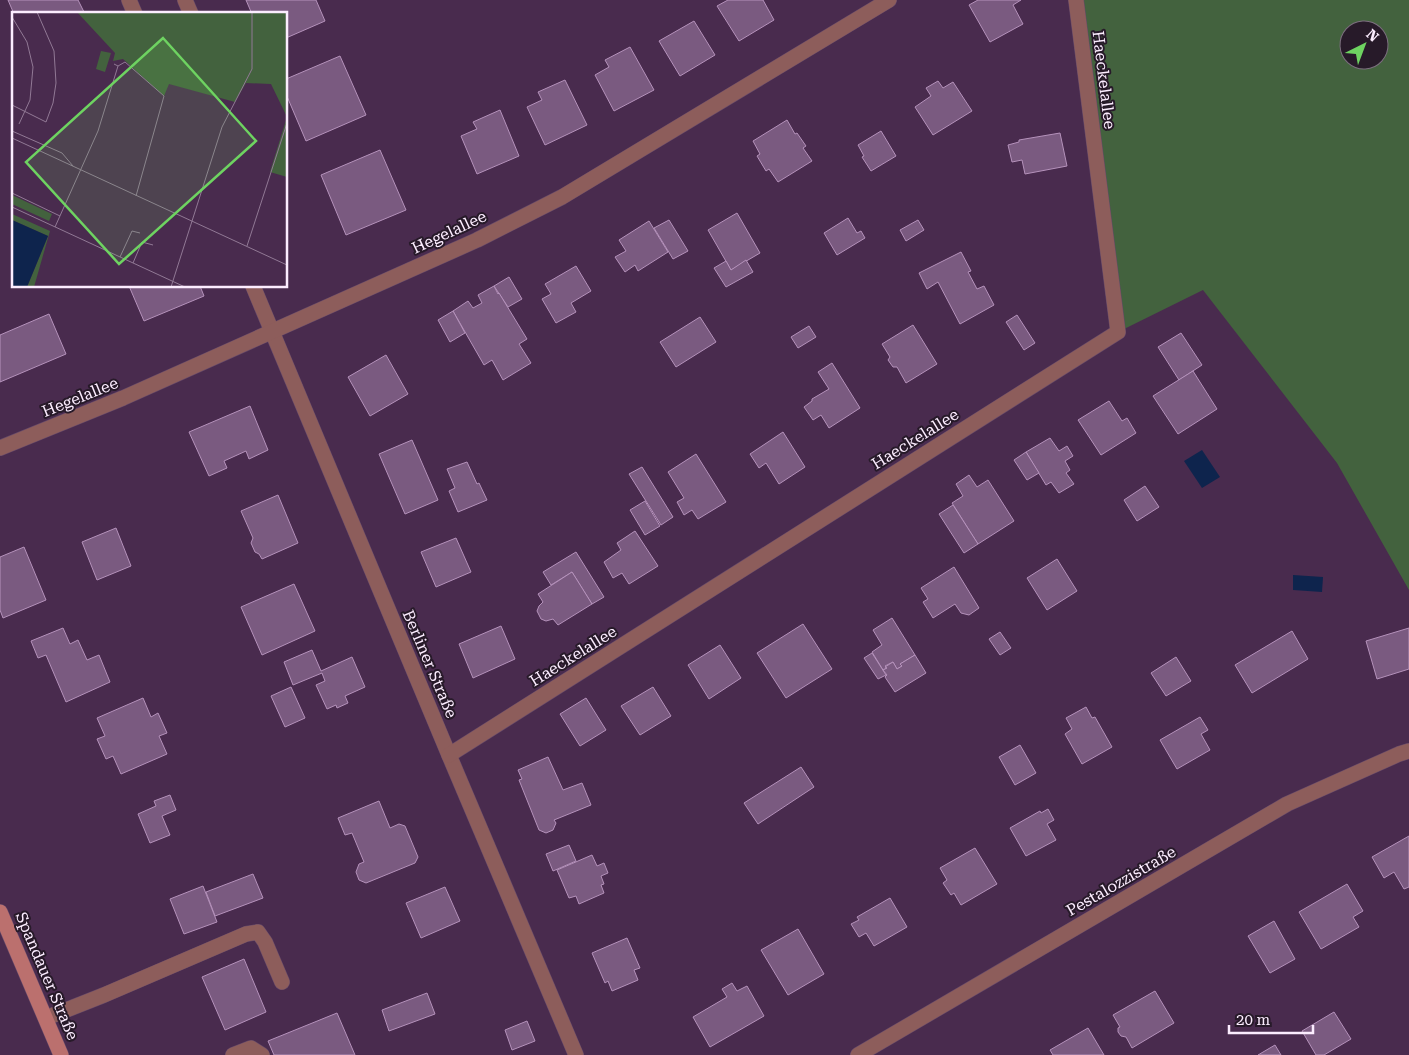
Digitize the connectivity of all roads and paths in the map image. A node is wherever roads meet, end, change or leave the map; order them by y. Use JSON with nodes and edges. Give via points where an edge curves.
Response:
{"nodes":[{"id":1,"x":129,"y":0,"type":"edge"},
{"id":2,"x":185,"y":0,"type":"edge"},
{"id":3,"x":889,"y":0,"type":"edge"},
{"id":4,"x":1076,"y":0,"type":"edge"},
{"id":5,"x":134,"y":12,"type":"edge"},
{"id":6,"x":190,"y":12,"type":"edge"},
{"id":7,"x":254,"y":288,"type":"edge"},
{"id":8,"x":272,"y":332,"type":"junction"},
{"id":9,"x":0,"y":448,"type":"edge"},
{"id":10,"x":1409,"y":750,"type":"edge"},
{"id":11,"x":449,"y":755,"type":"junction"},
{"id":12,"x":0,"y":912,"type":"edge"},
{"id":13,"x":282,"y":982,"type":"dead end"},
{"id":14,"x":46,"y":1018,"type":"junction"},
{"id":15,"x":62,"y":1055,"type":"edge"},
{"id":16,"x":233,"y":1055,"type":"edge"},
{"id":17,"x":262,"y":1055,"type":"edge"},
{"id":18,"x":576,"y":1055,"type":"edge"},
{"id":19,"x":858,"y":1055,"type":"edge"}],
"edges":[{"from":1,"to":5,"type":"street"},
{"from":2,"to":6,"type":"street"},
{"from":3,"to":8,"type":"street","name":"Hegelallee","via":[[562,196],[477,240]]},
{"from":4,"to":11,"type":"street","name":"Haeckelallee","via":[[1118,332]]},
{"from":7,"to":8,"type":"street","name":"Berliner Straße"},
{"from":8,"to":9,"type":"street","name":"Hegelallee"},
{"from":8,"to":11,"type":"street","name":"Berliner Straße"},
{"from":10,"to":19,"type":"street","name":"Pestalozzistraße","via":[[1287,804]]},
{"from":11,"to":18,"type":"street","name":"Berliner Straße"},
{"from":12,"to":14,"type":"main road","name":"Spandauer Straße"},
{"from":13,"to":14,"type":"street","via":[[258,932],[246,934]]},
{"from":14,"to":15,"type":"main road","name":"Spandauer Straße"},
{"from":16,"to":17,"type":"street","via":[[252,1048]]}]}
